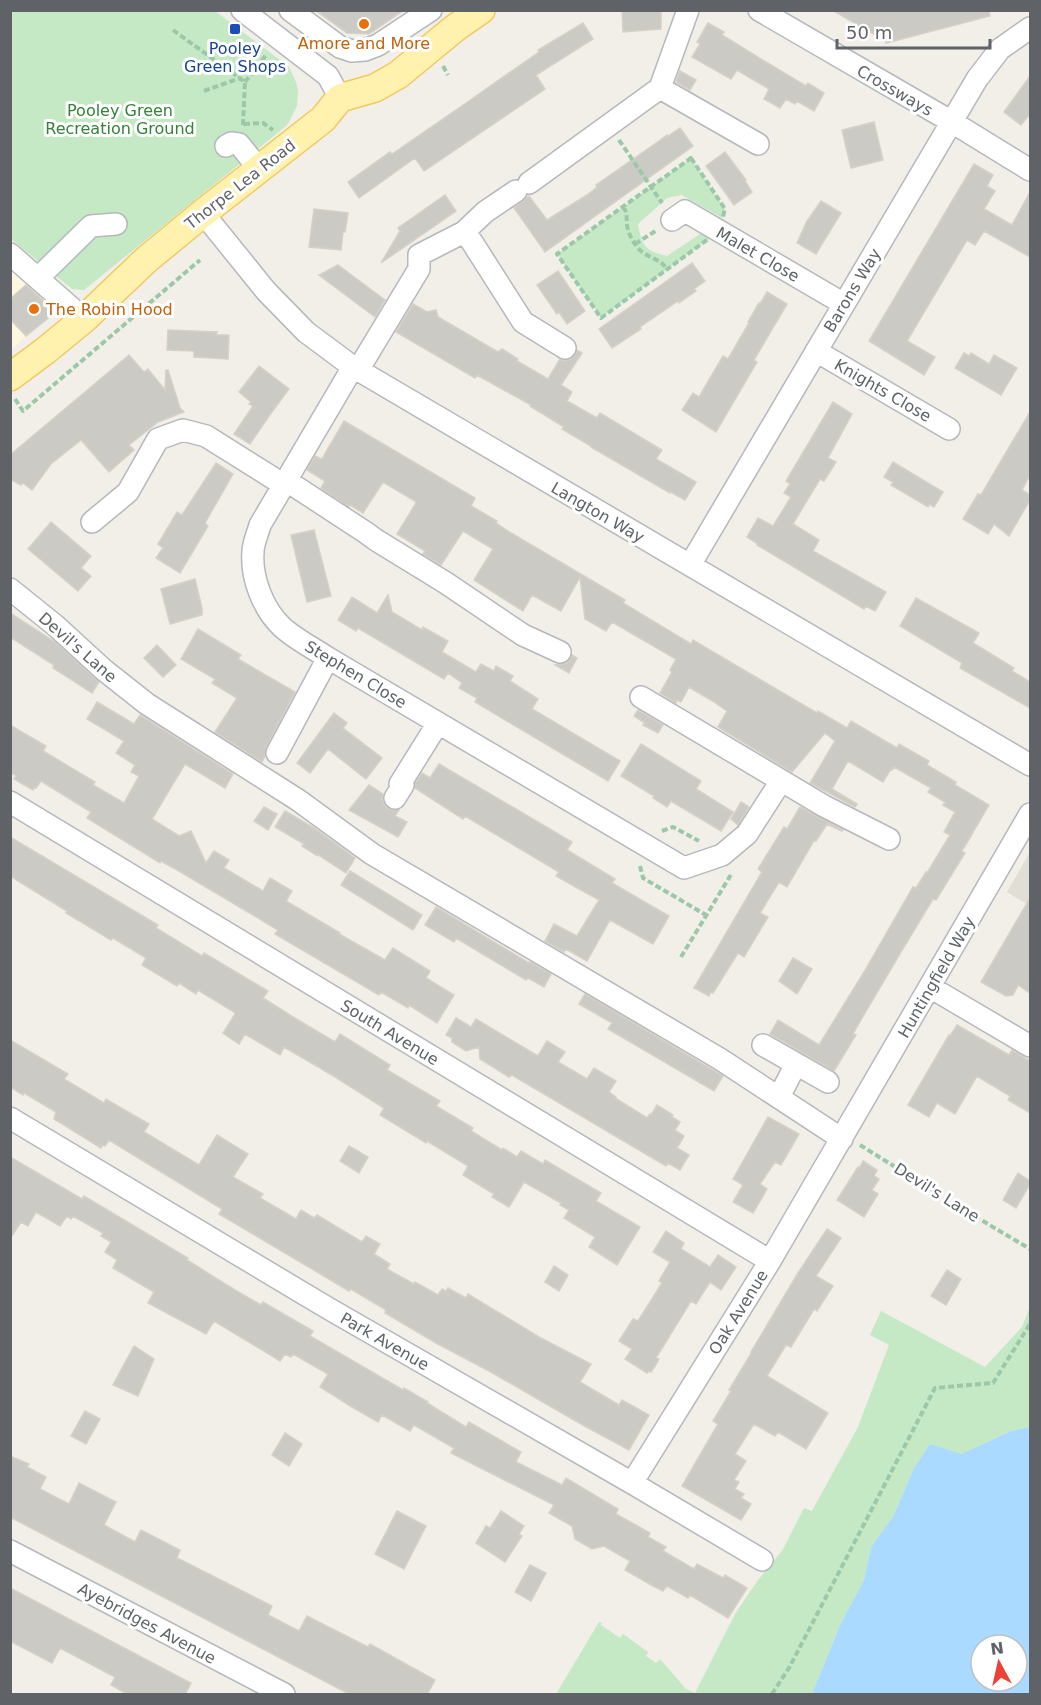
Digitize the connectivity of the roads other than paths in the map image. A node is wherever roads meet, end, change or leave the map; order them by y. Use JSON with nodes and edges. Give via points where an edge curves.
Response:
{"nodes":[{"id":1,"x":242,"y":10,"type":"edge"},
{"id":2,"x":290,"y":10,"type":"edge"},
{"id":3,"x":431,"y":10,"type":"edge"},
{"id":4,"x":481,"y":10,"type":"edge"},
{"id":5,"x":687,"y":10,"type":"edge"},
{"id":6,"x":770,"y":13,"type":"edge"},
{"id":7,"x":449,"y":19,"type":"edge"},
{"id":8,"x":1030,"y":28,"type":"edge"},
{"id":9,"x":660,"y":88,"type":"junction"},
{"id":10,"x":340,"y":98,"type":"junction"},
{"id":11,"x":951,"y":122,"type":"junction"},
{"id":12,"x":231,"y":138,"type":"road end"},
{"id":13,"x":758,"y":144,"type":"dead end"},
{"id":14,"x":259,"y":169,"type":"junction"},
{"id":15,"x":1030,"y":170,"type":"edge"},
{"id":16,"x":203,"y":213,"type":"junction"},
{"id":17,"x":672,"y":219,"type":"road end"},
{"id":18,"x":116,"y":224,"type":"dead end"},
{"id":19,"x":464,"y":232,"type":"junction"},
{"id":20,"x":10,"y":254,"type":"edge"},
{"id":21,"x":38,"y":278,"type":"junction"},
{"id":22,"x":844,"y":304,"type":"junction"},
{"id":23,"x":84,"y":320,"type":"junction"},
{"id":24,"x":565,"y":348,"type":"dead end"},
{"id":25,"x":816,"y":351,"type":"junction"},
{"id":26,"x":355,"y":369,"type":"junction"},
{"id":27,"x":10,"y":377,"type":"edge"},
{"id":28,"x":949,"y":429,"type":"dead end"},
{"id":29,"x":285,"y":483,"type":"junction"},
{"id":30,"x":92,"y":522,"type":"dead end"},
{"id":31,"x":690,"y":566,"type":"junction"},
{"id":32,"x":10,"y":589,"type":"edge"},
{"id":33,"x":560,"y":652,"type":"dead end"},
{"id":34,"x":328,"y":658,"type":"junction"},
{"id":35,"x":641,"y":697,"type":"dead end"},
{"id":36,"x":438,"y":723,"type":"junction"},
{"id":37,"x":277,"y":753,"type":"dead end"},
{"id":38,"x":1030,"y":765,"type":"edge"},
{"id":39,"x":781,"y":781,"type":"junction"},
{"id":40,"x":396,"y":798,"type":"dead end"},
{"id":41,"x":10,"y":802,"type":"edge"},
{"id":42,"x":1030,"y":814,"type":"edge"},
{"id":43,"x":889,"y":839,"type":"dead end"},
{"id":44,"x":930,"y":987,"type":"junction"},
{"id":45,"x":763,"y":1045,"type":"dead end"},
{"id":46,"x":1030,"y":1046,"type":"edge"},
{"id":47,"x":796,"y":1064,"type":"junction"},
{"id":48,"x":828,"y":1082,"type":"dead end"},
{"id":49,"x":779,"y":1096,"type":"junction"},
{"id":50,"x":10,"y":1118,"type":"edge"},
{"id":51,"x":843,"y":1137,"type":"junction"},
{"id":52,"x":770,"y":1261,"type":"junction"},
{"id":53,"x":632,"y":1483,"type":"junction"},
{"id":54,"x":10,"y":1551,"type":"edge"},
{"id":55,"x":762,"y":1560,"type":"dead end"},
{"id":56,"x":284,"y":1695,"type":"edge"}],
"edges":[{"from":1,"to":10,"type":"street","via":[[328,76]]},
{"from":2,"to":3,"type":"street","via":[[340,47],[352,51],[378,45]]},
{"from":4,"to":7,"type":"main road"},
{"from":5,"to":9,"type":"street"},
{"from":6,"to":11,"type":"street","name":"Crossways"},
{"from":7,"to":10,"type":"main road","via":[[398,75],[375,88]]},
{"from":8,"to":11,"type":"street","name":"Barons Way","via":[[1000,49]]},
{"from":9,"to":13,"type":"street"},
{"from":9,"to":19,"type":"street","via":[[485,212]]},
{"from":10,"to":14,"type":"main road","name":"Thorpe Lea Road","via":[[323,119]]},
{"from":11,"to":15,"type":"street","name":"Crossways"},
{"from":11,"to":22,"type":"street","name":"Barons Way"},
{"from":12,"to":14,"type":"street","via":[[231,143],[239,144]]},
{"from":14,"to":16,"type":"main road","name":"Thorpe Lea Road"},
{"from":16,"to":23,"type":"main road","name":"Thorpe Lea Road"},
{"from":16,"to":26,"type":"street","name":"Langton Way","via":[[266,291],[306,332]]},
{"from":17,"to":22,"type":"street","name":"Malet Close","via":[[685,211]]},
{"from":18,"to":21,"type":"street","via":[[91,226]]},
{"from":19,"to":24,"type":"street","via":[[523,322]]},
{"from":19,"to":26,"type":"street","name":"Stephen Close","via":[[419,255],[419,268]]},
{"from":20,"to":21,"type":"street"},
{"from":21,"to":23,"type":"street"},
{"from":22,"to":25,"type":"street","name":"Barons Way"},
{"from":23,"to":27,"type":"main road","name":"Thorpe Lea Road"},
{"from":25,"to":28,"type":"street","name":"Knights Close"},
{"from":25,"to":31,"type":"street","name":"Barons Way"},
{"from":26,"to":29,"type":"street","name":"Stephen Close"},
{"from":26,"to":31,"type":"street","name":"Langton Way"},
{"from":29,"to":30,"type":"street","via":[[206,436],[183,430],[159,439],[128,492]]},
{"from":29,"to":33,"type":"street","via":[[523,635]]},
{"from":29,"to":34,"type":"street","name":"Stephen Close","via":[[260,525],[253,551],[254,572],[269,613],[283,628]]},
{"from":31,"to":38,"type":"street","name":"Langton Way"},
{"from":32,"to":49,"type":"street","name":"Devil's Lane","via":[[147,704],[298,800],[372,854]]},
{"from":34,"to":36,"type":"street","name":"Stephen Close"},
{"from":34,"to":37,"type":"street"},
{"from":35,"to":39,"type":"street"},
{"from":36,"to":39,"type":"street","name":"Stephen Close","via":[[684,868],[722,855],[747,834]]},
{"from":36,"to":40,"type":"street","via":[[400,783],[403,785]]},
{"from":39,"to":43,"type":"street"},
{"from":41,"to":52,"type":"street","name":"South Avenue"},
{"from":42,"to":44,"type":"street","name":"Huntingfield Way"},
{"from":44,"to":46,"type":"street"},
{"from":44,"to":51,"type":"street","name":"Huntingfield Way"},
{"from":45,"to":47,"type":"street"},
{"from":47,"to":48,"type":"street"},
{"from":47,"to":49,"type":"street"},
{"from":49,"to":51,"type":"street","name":"Devil's Lane"},
{"from":50,"to":53,"type":"street","name":"Park Avenue","via":[[336,1313]]},
{"from":51,"to":52,"type":"street","name":"Oak Avenue"},
{"from":52,"to":53,"type":"street","name":"Oak Avenue"},
{"from":53,"to":55,"type":"street","name":"Park Avenue"},
{"from":54,"to":56,"type":"street","name":"Ayebridges Avenue"}]}
